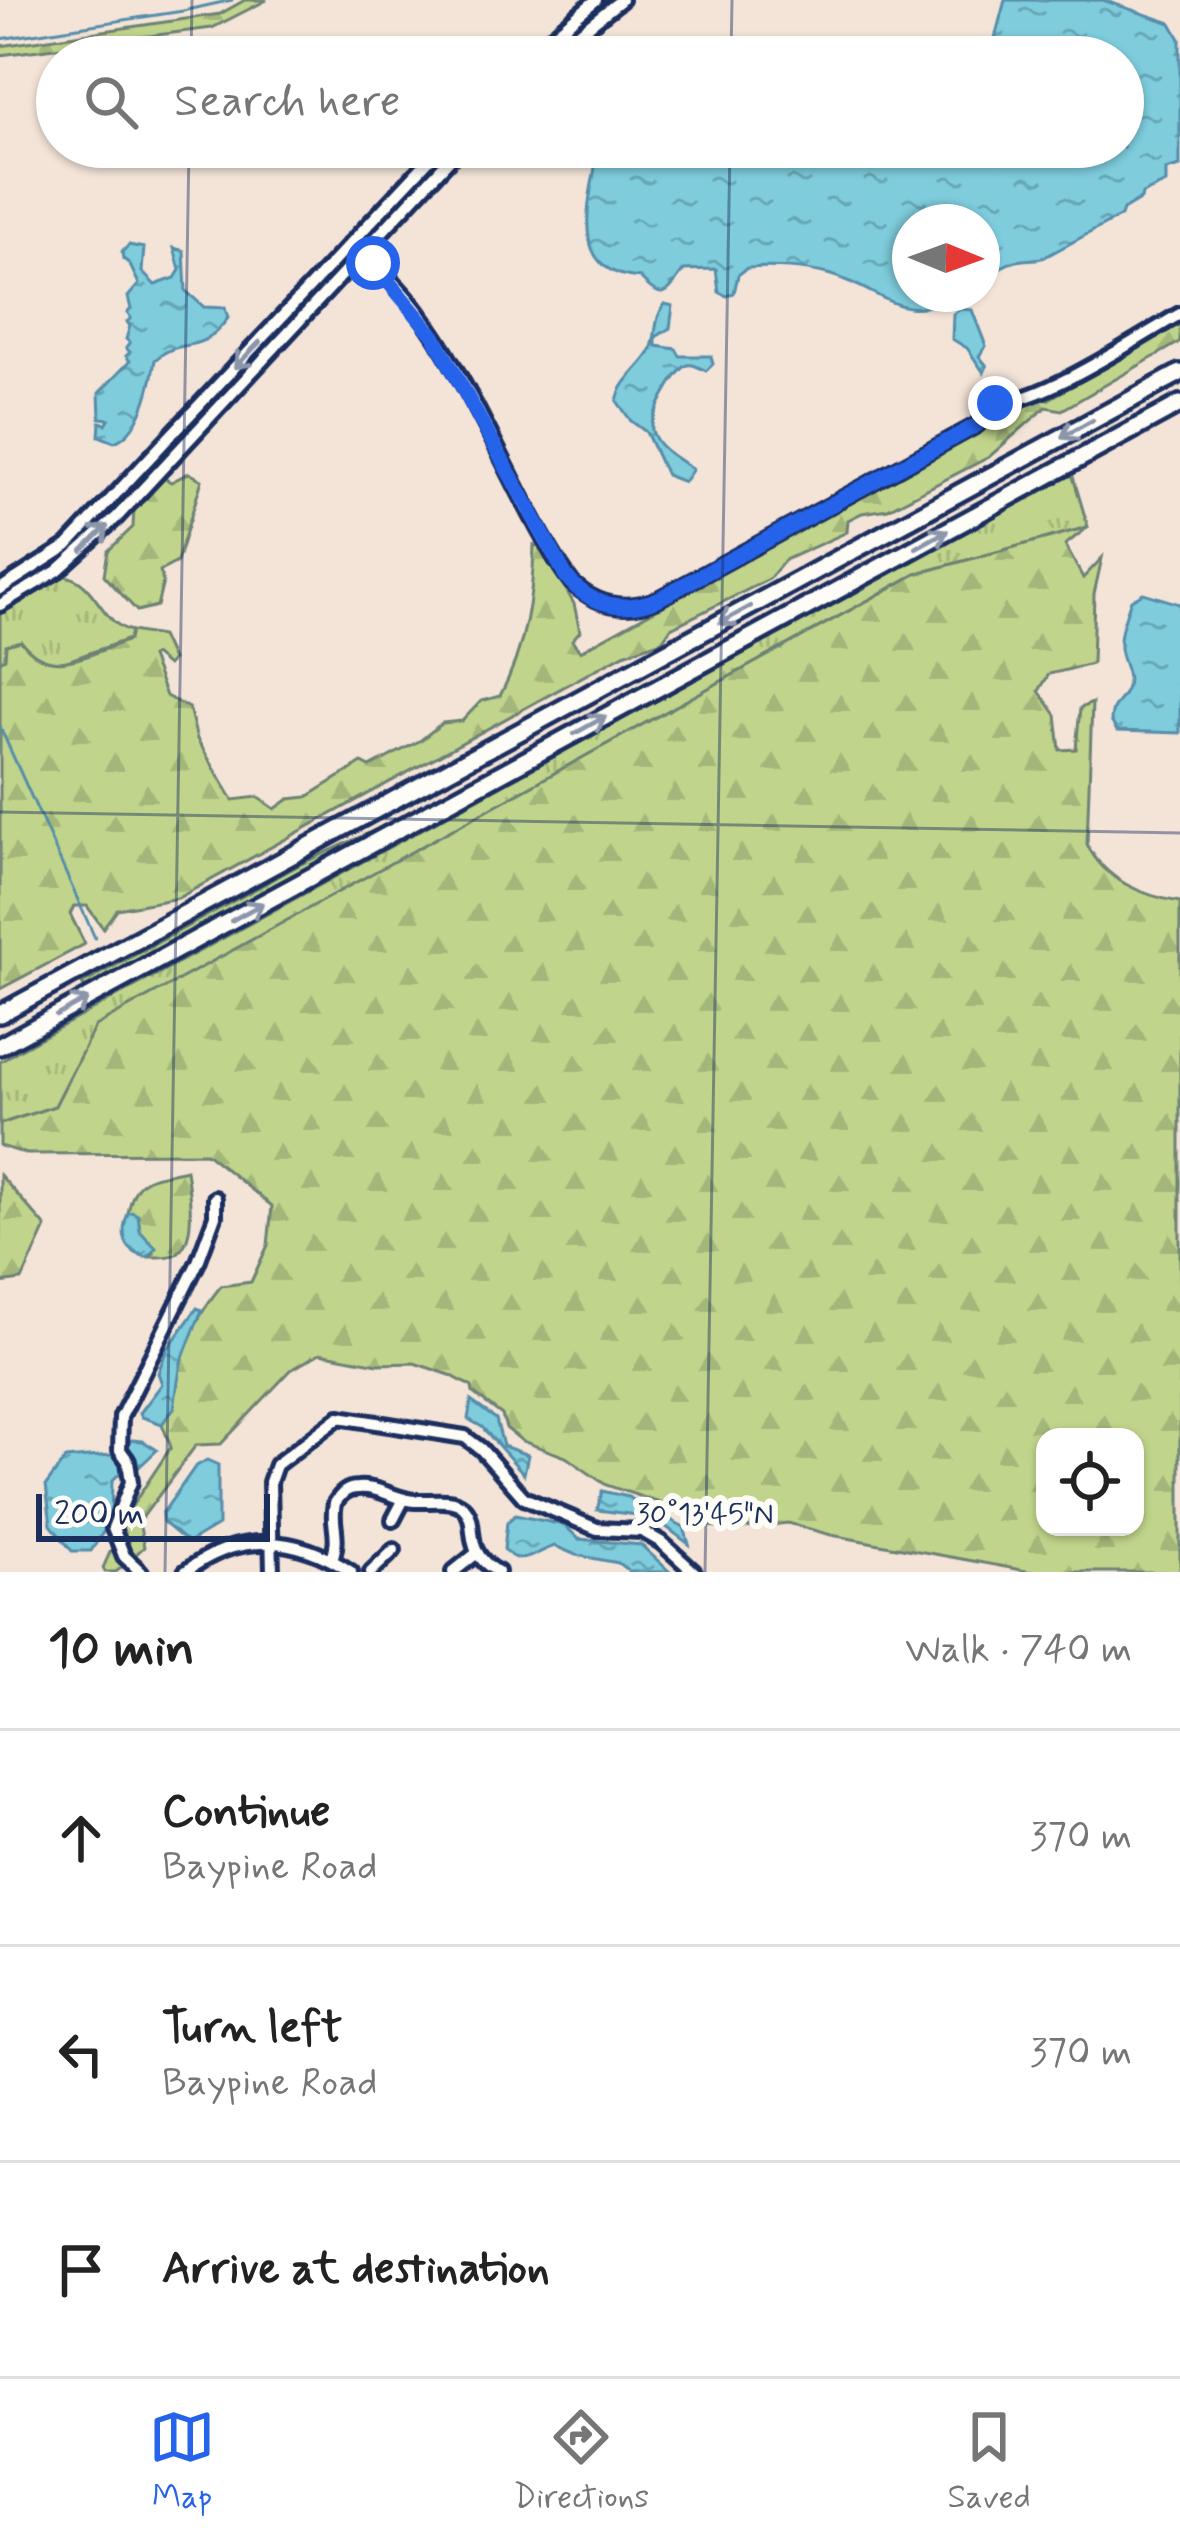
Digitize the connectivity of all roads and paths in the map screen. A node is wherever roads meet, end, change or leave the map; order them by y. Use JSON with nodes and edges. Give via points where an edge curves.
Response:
{"nodes":[{"id":1,"x":621,"y":0,"type":"edge"},
{"id":2,"x":600,"y":3,"type":"edge"},
{"id":3,"x":555,"y":36,"type":"edge"},
{"id":4,"x":569,"y":36,"type":"edge"},
{"id":5,"x":421,"y":168,"type":"edge"},
{"id":6,"x":441,"y":168,"type":"edge"},
{"id":7,"x":359,"y":256,"type":"junction"},
{"id":8,"x":1180,"y":314,"type":"edge"},
{"id":9,"x":1180,"y":373,"type":"edge"},
{"id":10,"x":1180,"y":404,"type":"edge"},
{"id":11,"x":0,"y":589,"type":"edge"},
{"id":12,"x":0,"y":605,"type":"edge"},
{"id":13,"x":69,"y":977,"type":"junction"},
{"id":14,"x":0,"y":1002,"type":"edge"},
{"id":15,"x":0,"y":1014,"type":"edge"},
{"id":16,"x":0,"y":1050,"type":"edge"},
{"id":17,"x":215,"y":1198,"type":"dead end"},
{"id":18,"x":404,"y":1499,"type":"junction"},
{"id":19,"x":393,"y":1520,"type":"dead end"},
{"id":20,"x":273,"y":1540,"type":"junction"},
{"id":21,"x":394,"y":1550,"type":"dead end"},
{"id":22,"x":477,"y":1553,"type":"junction"},
{"id":23,"x":332,"y":1560,"type":"junction"},
{"id":24,"x":141,"y":1572,"type":"edge"},
{"id":25,"x":184,"y":1572,"type":"edge"},
{"id":26,"x":272,"y":1572,"type":"edge"},
{"id":27,"x":351,"y":1572,"type":"edge"},
{"id":28,"x":371,"y":1572,"type":"edge"},
{"id":29,"x":453,"y":1572,"type":"edge"},
{"id":30,"x":498,"y":1572,"type":"edge"},
{"id":31,"x":694,"y":1572,"type":"edge"}],
"edges":[{"from":1,"to":2,"type":"street"},
{"from":2,"to":3,"type":"street"},
{"from":2,"to":4,"type":"street"},
{"from":5,"to":11,"type":"street","one_way":true,"via":[[67,546]]},
{"from":6,"to":7,"type":"street"},
{"from":7,"to":8,"type":"street","via":[[390,280],[434,336],[572,583],[625,607],[658,599],[977,425],[995,403],[1058,382]]},
{"from":12,"to":7,"type":"street","one_way":true,"via":[[78,555]]},
{"from":9,"to":13,"type":"highway","one_way":true},
{"from":16,"to":10,"type":"highway","one_way":true},
{"from":13,"to":14,"type":"highway"},
{"from":13,"to":15,"type":"highway"},
{"from":17,"to":24,"type":"street","via":[[198,1262],[121,1417],[120,1450],[131,1482],[113,1528]]},
{"from":18,"to":19,"type":"street"},
{"from":18,"to":22,"type":"street","via":[[463,1507]]},
{"from":18,"to":23,"type":"street","via":[[367,1488],[343,1492],[333,1510]]},
{"from":20,"to":23,"type":"street"},
{"from":20,"to":25,"type":"street","via":[[227,1547]]},
{"from":20,"to":26,"type":"street"},
{"from":20,"to":31,"type":"street","via":[[276,1465],[333,1420],[348,1418],[465,1437],[524,1498],[597,1529],[642,1531]]},
{"from":21,"to":28,"type":"street"},
{"from":22,"to":29,"type":"street"},
{"from":22,"to":30,"type":"street"},
{"from":23,"to":27,"type":"street"}]}
